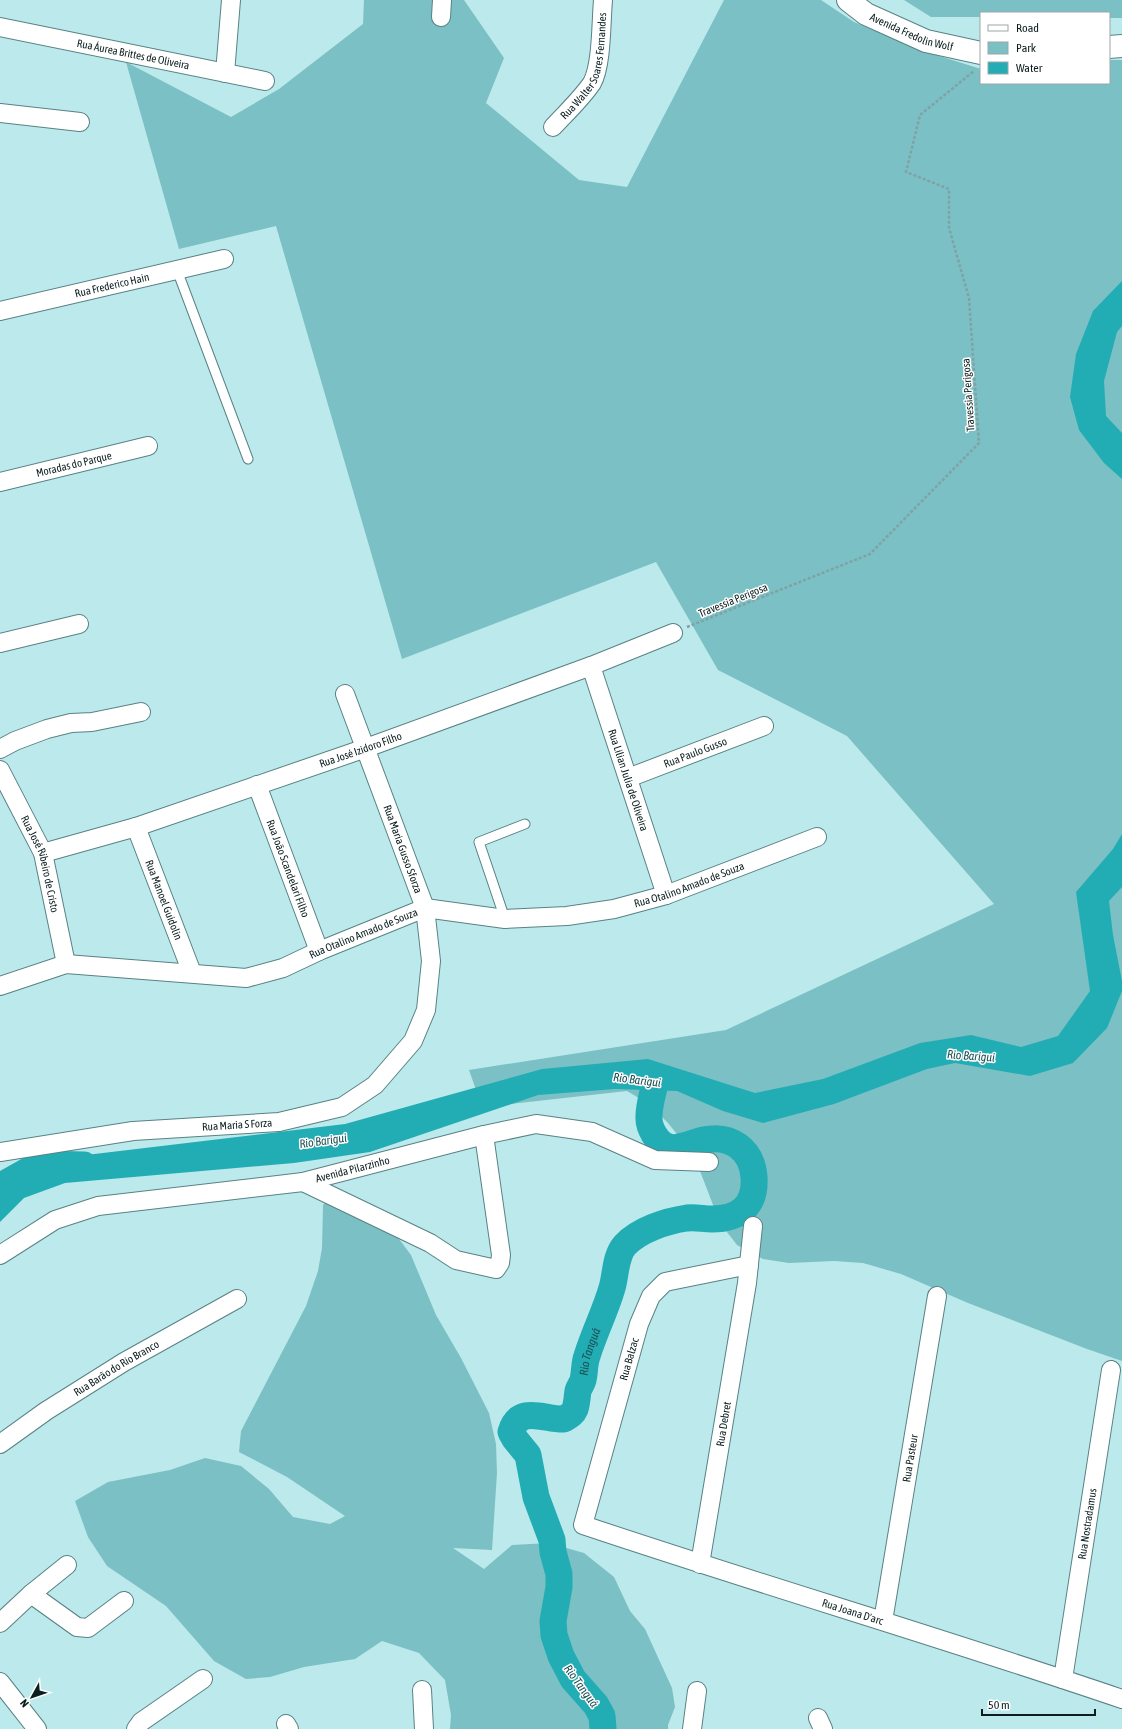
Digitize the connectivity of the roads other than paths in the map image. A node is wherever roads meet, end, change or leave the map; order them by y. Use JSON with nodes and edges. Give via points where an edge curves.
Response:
{"nodes":[{"id":1,"x":231,"y":0,"type":"edge"},
{"id":2,"x":603,"y":0,"type":"edge"},
{"id":3,"x":848,"y":0,"type":"edge"},
{"id":4,"x":0,"y":27,"type":"edge"},
{"id":5,"x":1122,"y":46,"type":"edge"},
{"id":6,"x":1110,"y":47,"type":"edge"},
{"id":7,"x":978,"y":61,"type":"edge"},
{"id":8,"x":225,"y":73,"type":"junction"},
{"id":9,"x":265,"y":82,"type":"dead end"},
{"id":10,"x":0,"y":113,"type":"edge"},
{"id":11,"x":80,"y":122,"type":"dead end"},
{"id":12,"x":553,"y":127,"type":"dead end"},
{"id":13,"x":224,"y":260,"type":"dead end"},
{"id":14,"x":177,"y":270,"type":"junction"},
{"id":15,"x":0,"y":311,"type":"edge"},
{"id":16,"x":148,"y":446,"type":"dead end"},
{"id":17,"x":248,"y":459,"type":"dead end"},
{"id":18,"x":0,"y":482,"type":"edge"},
{"id":19,"x":79,"y":624,"type":"dead end"},
{"id":20,"x":673,"y":633,"type":"road end"},
{"id":21,"x":0,"y":643,"type":"edge"},
{"id":22,"x":591,"y":666,"type":"junction"},
{"id":23,"x":345,"y":694,"type":"dead end"},
{"id":24,"x":141,"y":712,"type":"dead end"},
{"id":25,"x":764,"y":726,"type":"dead end"},
{"id":26,"x":366,"y":748,"type":"junction"},
{"id":27,"x":0,"y":749,"type":"edge"},
{"id":28,"x":0,"y":770,"type":"edge"},
{"id":29,"x":628,"y":778,"type":"junction"},
{"id":30,"x":257,"y":785,"type":"junction"},
{"id":31,"x":525,"y":824,"type":"dead end"},
{"id":32,"x":136,"y":826,"type":"junction"},
{"id":33,"x":817,"y":837,"type":"dead end"},
{"id":34,"x":43,"y":853,"type":"junction"},
{"id":35,"x":666,"y":895,"type":"junction"},
{"id":36,"x":425,"y":908,"type":"junction"},
{"id":37,"x":505,"y":919,"type":"junction"},
{"id":38,"x":319,"y":951,"type":"junction"},
{"id":39,"x":66,"y":964,"type":"junction"},
{"id":40,"x":192,"y":973,"type":"junction"},
{"id":41,"x":0,"y":986,"type":"edge"},
{"id":42,"x":426,"y":1010,"type":"joint"},
{"id":43,"x":484,"y":1135,"type":"junction"},
{"id":44,"x":0,"y":1152,"type":"edge"},
{"id":45,"x":709,"y":1162,"type":"dead end"},
{"id":46,"x":304,"y":1182,"type":"junction"},
{"id":47,"x":753,"y":1226,"type":"dead end"},
{"id":48,"x":0,"y":1255,"type":"edge"},
{"id":49,"x":748,"y":1274,"type":"junction"},
{"id":50,"x":937,"y":1296,"type":"dead end"},
{"id":51,"x":237,"y":1299,"type":"dead end"},
{"id":52,"x":1112,"y":1370,"type":"dead end"},
{"id":53,"x":0,"y":1444,"type":"edge"},
{"id":54,"x":583,"y":1525,"type":"joint"},
{"id":55,"x":700,"y":1564,"type":"junction"},
{"id":56,"x":67,"y":1565,"type":"dead end"},
{"id":57,"x":31,"y":1594,"type":"junction"},
{"id":58,"x":124,"y":1601,"type":"dead end"},
{"id":59,"x":883,"y":1621,"type":"junction"},
{"id":60,"x":0,"y":1623,"type":"edge"},
{"id":61,"x":203,"y":1679,"type":"dead end"},
{"id":62,"x":1063,"y":1679,"type":"junction"},
{"id":63,"x":0,"y":1682,"type":"edge"},
{"id":64,"x":422,"y":1690,"type":"dead end"},
{"id":65,"x":697,"y":1691,"type":"dead end"},
{"id":66,"x":1122,"y":1699,"type":"edge"},
{"id":67,"x":37,"y":1729,"type":"edge"},
{"id":68,"x":136,"y":1729,"type":"edge"},
{"id":69,"x":424,"y":1729,"type":"edge"},
{"id":70,"x":692,"y":1729,"type":"edge"}],
"edges":[{"from":1,"to":8,"type":"street"},
{"from":2,"to":12,"type":"street","name":"Rua Walter Soares Fernandes","via":[[598,67],[592,82],[580,99]]},
{"from":3,"to":7,"type":"main road","name":"Avenida Fredolin Wolf","via":[[866,14]]},
{"from":4,"to":8,"type":"street","name":"Rua Áurea Brittes de Oliveira"},
{"from":5,"to":6,"type":"main road"},
{"from":8,"to":9,"type":"street","name":"Rua Áurea Brittes de Oliveira"},
{"from":10,"to":11,"type":"street"},
{"from":13,"to":14,"type":"street","name":"Rua Frederico Hain"},
{"from":14,"to":15,"type":"street","name":"Rua Frederico Hain"},
{"from":14,"to":17,"type":"lane"},
{"from":16,"to":18,"type":"street","name":"Moradas do Parque"},
{"from":19,"to":21,"type":"street"},
{"from":20,"to":22,"type":"street","name":"Rua José Izidoro Filho"},
{"from":22,"to":26,"type":"street","name":"Rua José Izidoro Filho"},
{"from":22,"to":29,"type":"street","name":"Rua Lilian Julia de Oliveira"},
{"from":23,"to":26,"type":"street","name":"Rua Maria Gusso Sforza"},
{"from":24,"to":27,"type":"street","via":[[47,729]]},
{"from":25,"to":29,"type":"street","name":"Rua Paulo Gusso"},
{"from":26,"to":30,"type":"street","name":"Rua José Izidoro Filho"},
{"from":26,"to":36,"type":"street","name":"Rua Maria Gusso Sforza"},
{"from":28,"to":34,"type":"street","name":"Rua José Ribeiro de Cristo"},
{"from":29,"to":35,"type":"street","name":"Rua Lilian Julia de Oliveira"},
{"from":30,"to":32,"type":"street","name":"Rua José Izidoro Filho"},
{"from":30,"to":38,"type":"street","name":"Rua João Scandelari Filho"},
{"from":31,"to":37,"type":"lane","via":[[479,842]]},
{"from":32,"to":34,"type":"street","name":"Rua José Izidoro Filho"},
{"from":32,"to":40,"type":"street","name":"Rua Manoel Guidolin"},
{"from":33,"to":35,"type":"street","name":"Rua Otalino Amado de Souza"},
{"from":34,"to":39,"type":"street","name":"Rua José Ribeiro de Cristo"},
{"from":35,"to":37,"type":"street","name":"Rua Otalino Amado de Souza","via":[[614,910],[567,916]]},
{"from":36,"to":37,"type":"street","name":"Rua Otalino Amado de Souza"},
{"from":36,"to":38,"type":"street","name":"Rua Otalino Amado de Souza"},
{"from":36,"to":42,"type":"street","name":"Rua Maria Gusso Sforza","via":[[430,961]]},
{"from":38,"to":40,"type":"street","name":"Rua Otalino Amado de Souza","via":[[283,968],[246,978]]},
{"from":39,"to":40,"type":"street","name":"Rua Otalino Amado de Souza"},
{"from":39,"to":41,"type":"street","name":"Rua Otalino Amado de Souza"},
{"from":42,"to":44,"type":"street","name":"Rua Maria S Forza","via":[[413,1041],[375,1085],[342,1107],[279,1122],[134,1130]]},
{"from":43,"to":45,"type":"street","name":"Avenida Pilarzinho","via":[[536,1124],[592,1132],[654,1160]]},
{"from":43,"to":46,"type":"street","name":"Avenida Pilarzinho"},
{"from":43,"to":46,"type":"street","via":[[501,1256],[496,1269],[456,1260],[430,1243]]},
{"from":46,"to":48,"type":"street","name":"Avenida Pilarzinho","via":[[98,1206],[55,1220]]},
{"from":47,"to":49,"type":"street","name":"Rua Debret"},
{"from":49,"to":54,"type":"street","name":"Rua Balzac","via":[[665,1282],[651,1296],[639,1324]]},
{"from":49,"to":55,"type":"street","name":"Rua Debret"},
{"from":50,"to":59,"type":"street","name":"Rua Pasteur"},
{"from":51,"to":53,"type":"street","name":"Rua Barão do Rio Branco","via":[[124,1362],[46,1411]]},
{"from":52,"to":62,"type":"street","name":"Rua Nostradamus"},
{"from":54,"to":55,"type":"street","name":"Rua Joana D'arc"},
{"from":55,"to":59,"type":"street","name":"Rua Joana D'arc"},
{"from":56,"to":57,"type":"street"},
{"from":57,"to":58,"type":"street","via":[[78,1627],[88,1628]]},
{"from":57,"to":60,"type":"street"},
{"from":59,"to":62,"type":"street","name":"Rua Joana D'arc"},
{"from":61,"to":68,"type":"street","via":[[141,1722]]},
{"from":62,"to":66,"type":"street","name":"Rua Joana D'arc"},
{"from":63,"to":67,"type":"street"},
{"from":64,"to":69,"type":"street"},
{"from":65,"to":70,"type":"street"}]}
